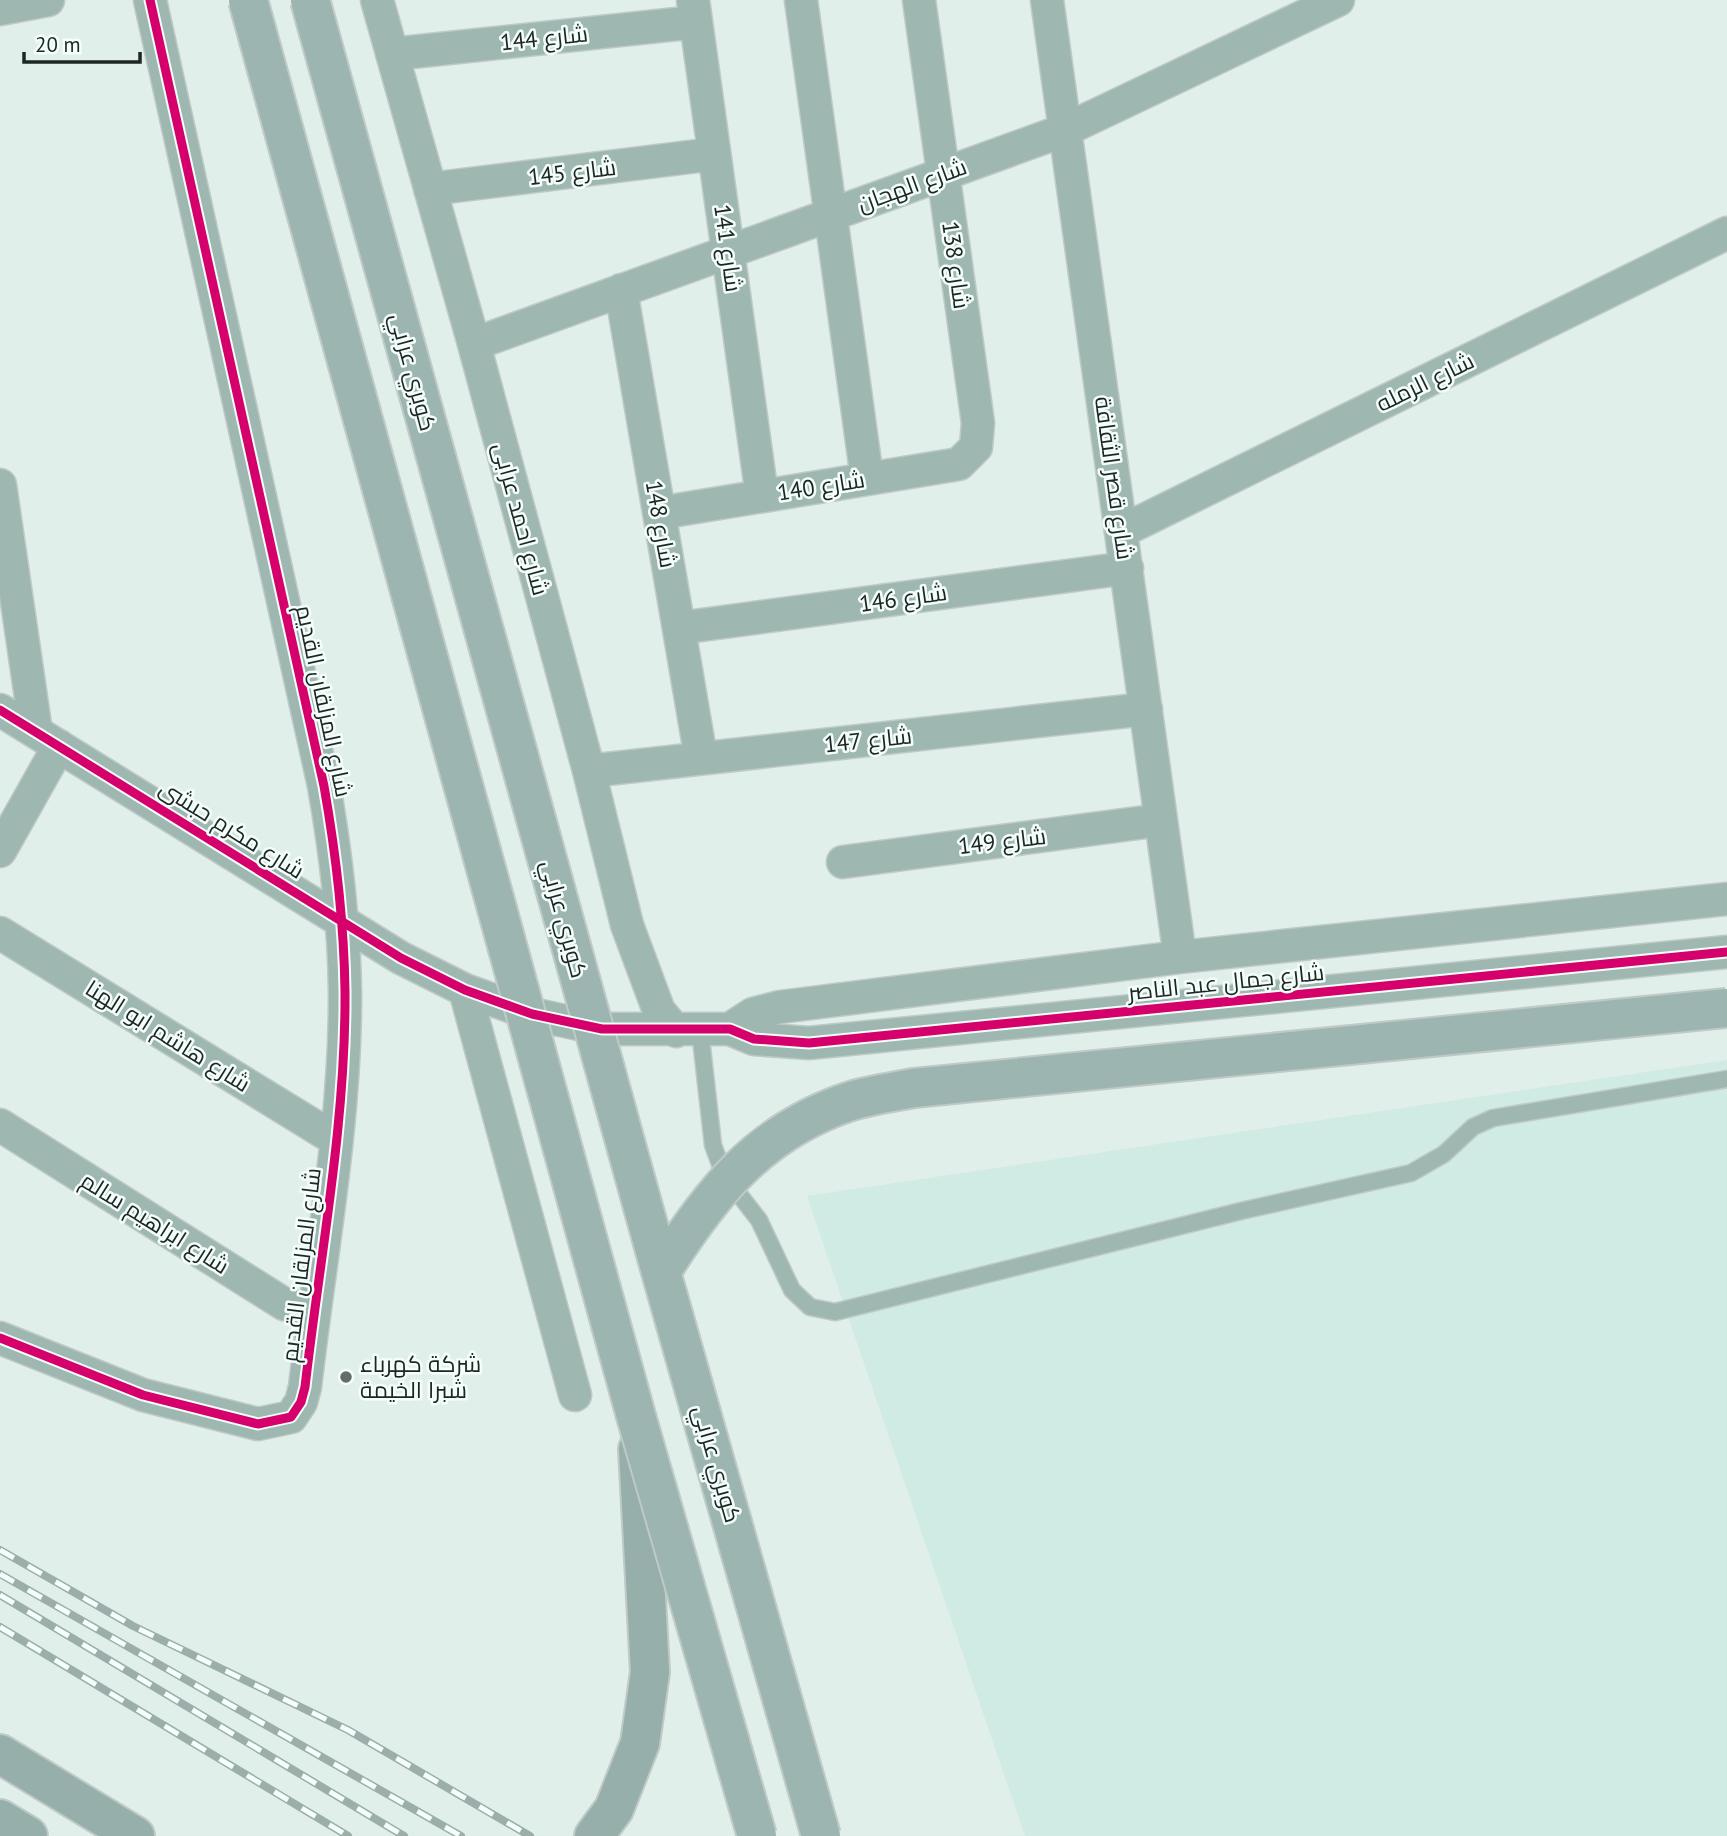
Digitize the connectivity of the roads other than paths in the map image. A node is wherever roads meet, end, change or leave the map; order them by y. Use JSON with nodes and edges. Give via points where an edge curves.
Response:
{"nodes":[{"id":1,"x":48,"y":0,"type":"edge"},
{"id":2,"x":248,"y":0,"type":"edge"},
{"id":3,"x":310,"y":0,"type":"edge"},
{"id":4,"x":377,"y":0,"type":"edge"},
{"id":5,"x":801,"y":0,"type":"edge"},
{"id":6,"x":919,"y":0,"type":"edge"},
{"id":7,"x":1048,"y":0,"type":"edge"},
{"id":8,"x":1338,"y":0,"type":"edge"},
{"id":9,"x":154,"y":1,"type":"edge"},
{"id":10,"x":0,"y":9,"type":"edge"},
{"id":11,"x":694,"y":11,"type":"edge"},
{"id":12,"x":392,"y":54,"type":"junction"},
{"id":13,"x":1065,"y":130,"type":"junction"},
{"id":14,"x":714,"y":154,"type":"junction"},
{"id":15,"x":944,"y":174,"type":"junction"},
{"id":16,"x":430,"y":189,"type":"junction"},
{"id":17,"x":831,"y":214,"type":"junction"},
{"id":18,"x":1727,"y":233,"type":"edge"},
{"id":19,"x":728,"y":252,"type":"junction"},
{"id":20,"x":621,"y":290,"type":"junction"},
{"id":21,"x":474,"y":344,"type":"junction"},
{"id":22,"x":976,"y":447,"type":"joint"},
{"id":23,"x":867,"y":478,"type":"junction"},
{"id":24,"x":1,"y":495,"type":"edge"},
{"id":25,"x":762,"y":496,"type":"junction"},
{"id":26,"x":659,"y":513,"type":"junction"},
{"id":27,"x":1122,"y":531,"type":"junction"},
{"id":28,"x":1127,"y":568,"type":"junction"},
{"id":29,"x":679,"y":628,"type":"junction"},
{"id":30,"x":1146,"y":709,"type":"junction"},
{"id":31,"x":0,"y":710,"type":"edge"},
{"id":32,"x":47,"y":739,"type":"junction"},
{"id":33,"x":701,"y":758,"type":"junction"},
{"id":34,"x":589,"y":771,"type":"junction"},
{"id":35,"x":1161,"y":820,"type":"junction"},
{"id":36,"x":0,"y":851,"type":"edge"},
{"id":37,"x":843,"y":862,"type":"dead end"},
{"id":38,"x":1727,"y":899,"type":"edge"},
{"id":39,"x":342,"y":920,"type":"junction"},
{"id":40,"x":0,"y":933,"type":"edge"},
{"id":41,"x":1727,"y":952,"type":"edge"},
{"id":42,"x":1180,"y":957,"type":"junction"},
{"id":43,"x":466,"y":990,"type":"junction"},
{"id":44,"x":1727,"y":1008,"type":"edge"},
{"id":45,"x":702,"y":1030,"type":"junction"},
{"id":46,"x":1727,"y":1079,"type":"edge"},
{"id":47,"x":0,"y":1125,"type":"edge"},
{"id":48,"x":335,"y":1139,"type":"junction"},
{"id":49,"x":661,"y":1272,"type":"junction"},
{"id":50,"x":314,"y":1306,"type":"junction"},
{"id":51,"x":0,"y":1338,"type":"edge"},
{"id":52,"x":575,"y":1395,"type":"dead end"},
{"id":53,"x":636,"y":1416,"type":"junction"},
{"id":54,"x":0,"y":1754,"type":"edge"},
{"id":55,"x":0,"y":1819,"type":"edge"},
{"id":56,"x":28,"y":1836,"type":"edge"},
{"id":57,"x":135,"y":1836,"type":"edge"},
{"id":58,"x":594,"y":1836,"type":"edge"},
{"id":59,"x":757,"y":1836,"type":"edge"},
{"id":60,"x":821,"y":1836,"type":"edge"}],
"edges":[{"from":1,"to":10,"type":"street"},
{"from":2,"to":53,"type":"main road","bridge":true},
{"from":3,"to":49,"type":"main road","name":"كوبري عرابي","bridge":true},
{"from":4,"to":12,"type":"street","name":"شارع احمد عرابى"},
{"from":5,"to":17,"type":"street"},
{"from":6,"to":15,"type":"street","name":"شارع 138"},
{"from":7,"to":13,"type":"street","name":"شارع قصر الثقافة"},
{"from":8,"to":13,"type":"street","name":"شارع الهجان"},
{"from":9,"to":39,"type":"street","name":"شارع المزلقان القديم","via":[[324,786]]},
{"from":11,"to":12,"type":"street","name":"شارع 144"},
{"from":11,"to":14,"type":"street","name":"شارع 141"},
{"from":12,"to":16,"type":"street","name":"شارع احمد عرابى"},
{"from":13,"to":15,"type":"street","name":"شارع الهجان"},
{"from":13,"to":27,"type":"street","name":"شارع قصر الثقافة"},
{"from":14,"to":16,"type":"street","name":"شارع 145"},
{"from":14,"to":19,"type":"street","name":"شارع 141"},
{"from":15,"to":17,"type":"street","name":"شارع الهجان"},
{"from":15,"to":22,"type":"street","name":"شارع 138","via":[[979,435]]},
{"from":16,"to":21,"type":"street","name":"شارع احمد عرابى"},
{"from":17,"to":19,"type":"street","name":"شارع الهجان"},
{"from":17,"to":23,"type":"street"},
{"from":18,"to":27,"type":"street","name":"شارع الرمله"},
{"from":19,"to":20,"type":"street","name":"شارع الهجان"},
{"from":19,"to":25,"type":"street","name":"شارع 141"},
{"from":20,"to":21,"type":"street","name":"شارع الهجان"},
{"from":20,"to":26,"type":"street","name":"شارع 148"},
{"from":21,"to":34,"type":"street","name":"شارع احمد عرابى"},
{"from":22,"to":23,"type":"street","name":"شارع 140","via":[[958,464]]},
{"from":23,"to":25,"type":"street","name":"شارع 140"},
{"from":24,"to":32,"type":"street"},
{"from":25,"to":26,"type":"street","name":"شارع 140"},
{"from":26,"to":29,"type":"street","name":"شارع 148"},
{"from":27,"to":28,"type":"street","name":"شارع قصر الثقافة"},
{"from":28,"to":29,"type":"street","name":"شارع 146"},
{"from":28,"to":30,"type":"street","name":"شارع قصر الثقافة"},
{"from":29,"to":33,"type":"street","name":"شارع 148"},
{"from":30,"to":33,"type":"street","name":"شارع 147"},
{"from":30,"to":35,"type":"street","name":"شارع قصر الثقافة"},
{"from":31,"to":32,"type":"street","name":"شارع مكرم حبشى"},
{"from":32,"to":36,"type":"street"},
{"from":32,"to":39,"type":"street","name":"شارع مكرم حبشى"},
{"from":33,"to":34,"type":"street","name":"شارع 147"},
{"from":34,"to":45,"type":"street","name":"شارع احمد عرابى","via":[[635,954],[659,1010]]},
{"from":35,"to":37,"type":"street","name":"شارع 149"},
{"from":35,"to":42,"type":"street","name":"شارع قصر الثقافة"},
{"from":38,"to":42,"type":"street","name":"شارع جمال عبد الناصر"},
{"from":39,"to":43,"type":"street","name":"شارع مكرم حبشى","via":[[401,958]]},
{"from":39,"to":48,"type":"street","name":"شارع المزلقان القديم","via":[[343,1066]]},
{"from":40,"to":48,"type":"street","name":"شارع هاشم ابو الهنا"},
{"from":41,"to":45,"type":"street","name":"شارع جمال عبد الناصر","via":[[809,1043]]},
{"from":42,"to":45,"type":"street","name":"شارع جمال عبد الناصر","via":[[780,1007]]},
{"from":43,"to":45,"type":"street","name":"شارع مكرم حبشى","via":[[532,1014],[602,1029]]},
{"from":43,"to":52,"type":"street"},
{"from":44,"to":49,"type":"main road","bridge":true,"via":[[914,1088],[851,1101],[792,1127],[740,1166],[697,1214]]},
{"from":45,"to":46,"type":"lane","via":[[713,1146],[724,1175],[759,1220],[792,1290],[810,1307],[835,1312],[1411,1173],[1444,1154],[1473,1127],[1493,1118]]},
{"from":47,"to":50,"type":"street","name":"شارع ابراهيم سالم","via":[[285,1304]]},
{"from":48,"to":50,"type":"street","name":"شارع المزلقان القديم"},
{"from":49,"to":60,"type":"main road","name":"كوبري عرابي","bridge":true},
{"from":50,"to":51,"type":"street","name":"شارع المزلقان القديم","via":[[301,1402],[291,1417],[258,1424],[143,1395]]},
{"from":53,"to":58,"type":"main road","bridge":true,"via":[[650,1672],[640,1743],[614,1809]]},
{"from":53,"to":59,"type":"main road","bridge":true},
{"from":54,"to":57,"type":"main road"},
{"from":55,"to":56,"type":"main road"}]}
